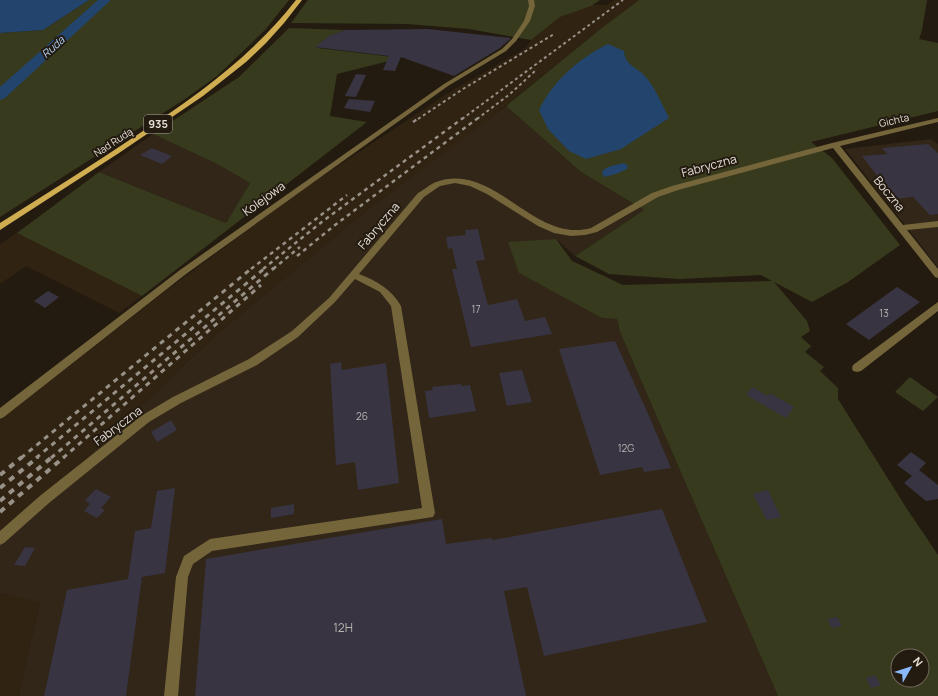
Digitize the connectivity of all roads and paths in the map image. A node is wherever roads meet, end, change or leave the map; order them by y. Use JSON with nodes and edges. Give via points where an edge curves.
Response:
{"nodes":[{"id":1,"x":299,"y":0,"type":"edge"},
{"id":2,"x":532,"y":0,"type":"edge"},
{"id":3,"x":938,"y":120,"type":"edge"},
{"id":4,"x":835,"y":145,"type":"junction"},
{"id":5,"x":938,"y":224,"type":"edge"},
{"id":6,"x":0,"y":227,"type":"edge"},
{"id":7,"x":900,"y":228,"type":"junction"},
{"id":8,"x":354,"y":275,"type":"junction"},
{"id":9,"x":938,"y":275,"type":"edge"},
{"id":10,"x":938,"y":306,"type":"edge"},
{"id":11,"x":857,"y":368,"type":"dead end"},
{"id":12,"x":0,"y":414,"type":"edge"},
{"id":13,"x":0,"y":539,"type":"edge"},
{"id":14,"x":172,"y":696,"type":"edge"}],
"edges":[{"from":1,"to":6,"type":"main road","name":"Nad Rudą","number":"935","via":[[255,50],[207,90]]},
{"from":2,"to":12,"type":"street","name":"Kolejowa","via":[[527,21],[504,50],[446,85],[183,272]]},
{"from":3,"to":4,"type":"street","name":"Gichta"},
{"from":4,"to":7,"type":"street","name":"Boczna"},
{"from":4,"to":8,"type":"street","name":"Fabryczna","via":[[655,195],[583,234],[558,232],[543,225],[474,183],[459,180],[442,182],[421,195]]},
{"from":5,"to":7,"type":"street"},
{"from":7,"to":9,"type":"street","name":"Boczna"},
{"from":8,"to":13,"type":"street","name":"Fabryczna","via":[[319,314],[295,334],[252,362],[145,419],[45,499]]},
{"from":8,"to":14,"type":"street","via":[[380,287],[390,295],[396,306],[429,513],[210,545],[188,560],[182,577]]},
{"from":10,"to":11,"type":"street"}]}
